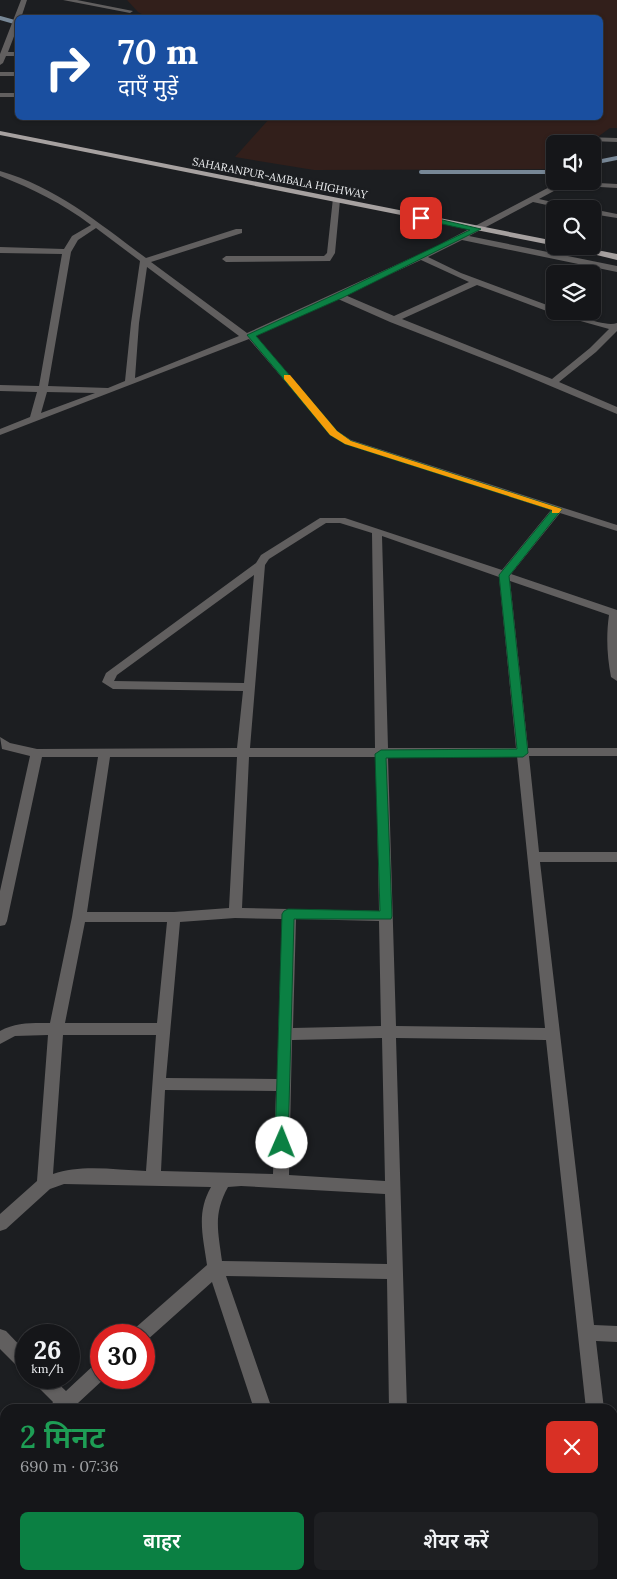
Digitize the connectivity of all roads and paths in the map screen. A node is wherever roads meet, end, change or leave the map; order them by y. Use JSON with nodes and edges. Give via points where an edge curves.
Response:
{"nodes":[{"id":1,"x":24,"y":0,"type":"edge"},
{"id":2,"x":66,"y":0,"type":"edge"},
{"id":3,"x":130,"y":11,"type":"dead end"},
{"id":4,"x":18,"y":15,"type":"edge"},
{"id":5,"x":15,"y":23,"type":"edge"},
{"id":6,"x":15,"y":55,"type":"edge"},
{"id":7,"x":2,"y":58,"type":"edge"},
{"id":8,"x":0,"y":74,"type":"edge"},
{"id":9,"x":15,"y":74,"type":"edge"},
{"id":10,"x":0,"y":95,"type":"edge"},
{"id":11,"x":15,"y":96,"type":"edge"},
{"id":12,"x":0,"y":133,"type":"edge"},
{"id":13,"x":601,"y":139,"type":"edge"},
{"id":14,"x":617,"y":140,"type":"edge"},
{"id":15,"x":0,"y":173,"type":"edge"},
{"id":16,"x":601,"y":185,"type":"edge"},
{"id":17,"x":617,"y":186,"type":"edge"},
{"id":18,"x":551,"y":190,"type":"edge"},
{"id":19,"x":336,"y":200,"type":"junction"},
{"id":20,"x":533,"y":200,"type":"junction"},
{"id":21,"x":546,"y":203,"type":"edge"},
{"id":22,"x":601,"y":213,"type":"edge"},
{"id":23,"x":617,"y":216,"type":"edge"},
{"id":24,"x":97,"y":224,"type":"junction"},
{"id":25,"x":478,"y":229,"type":"junction"},
{"id":26,"x":239,"y":231,"type":"dead end"},
{"id":27,"x":461,"y":237,"type":"junction"},
{"id":28,"x":546,"y":242,"type":"edge"},
{"id":29,"x":0,"y":250,"type":"edge"},
{"id":30,"x":67,"y":252,"type":"junction"},
{"id":31,"x":601,"y":254,"type":"edge"},
{"id":32,"x":421,"y":257,"type":"junction"},
{"id":33,"x":617,"y":257,"type":"edge"},
{"id":34,"x":226,"y":258,"type":"dead end"},
{"id":35,"x":144,"y":261,"type":"junction"},
{"id":36,"x":617,"y":269,"type":"edge"},
{"id":37,"x":476,"y":282,"type":"junction"},
{"id":38,"x":339,"y":296,"type":"junction"},
{"id":39,"x":546,"y":307,"type":"edge"},
{"id":40,"x":393,"y":320,"type":"junction"},
{"id":41,"x":583,"y":320,"type":"edge"},
{"id":42,"x":616,"y":327,"type":"edge"},
{"id":43,"x":249,"y":336,"type":"junction"},
{"id":44,"x":130,"y":383,"type":"junction"},
{"id":45,"x":553,"y":383,"type":"junction"},
{"id":46,"x":0,"y":388,"type":"edge"},
{"id":47,"x":42,"y":388,"type":"junction"},
{"id":48,"x":111,"y":390,"type":"junction"},
{"id":49,"x":617,"y":411,"type":"edge"},
{"id":50,"x":34,"y":419,"type":"junction"},
{"id":51,"x":0,"y":432,"type":"edge"},
{"id":52,"x":558,"y":509,"type":"junction"},
{"id":53,"x":617,"y":528,"type":"edge"},
{"id":54,"x":377,"y":531,"type":"junction"},
{"id":55,"x":260,"y":565,"type":"junction"},
{"id":56,"x":504,"y":575,"type":"junction"},
{"id":57,"x":616,"y":614,"type":"edge"},
{"id":58,"x":617,"y":677,"type":"edge"},
{"id":59,"x":249,"y":687,"type":"junction"},
{"id":60,"x":0,"y":741,"type":"edge"},
{"id":61,"x":105,"y":752,"type":"junction"},
{"id":62,"x":617,"y":752,"type":"edge"},
{"id":63,"x":37,"y":753,"type":"junction"},
{"id":64,"x":523,"y":753,"type":"junction"},
{"id":65,"x":243,"y":754,"type":"junction"},
{"id":66,"x":381,"y":754,"type":"junction"},
{"id":67,"x":533,"y":857,"type":"junction"},
{"id":68,"x":617,"y":857,"type":"edge"},
{"id":69,"x":235,"y":913,"type":"junction"},
{"id":70,"x":288,"y":914,"type":"junction"},
{"id":71,"x":174,"y":916,"type":"junction"},
{"id":72,"x":386,"y":916,"type":"junction"},
{"id":73,"x":79,"y":917,"type":"junction"},
{"id":74,"x":0,"y":921,"type":"edge"},
{"id":75,"x":163,"y":1029,"type":"junction"},
{"id":76,"x":56,"y":1030,"type":"junction"},
{"id":77,"x":4,"y":1032,"type":"edge"},
{"id":78,"x":389,"y":1032,"type":"junction"},
{"id":79,"x":284,"y":1034,"type":"junction"},
{"id":80,"x":553,"y":1034,"type":"junction"},
{"id":81,"x":158,"y":1084,"type":"junction"},
{"id":82,"x":282,"y":1084,"type":"junction"},
{"id":83,"x":153,"y":1179,"type":"junction"},
{"id":84,"x":224,"y":1180,"type":"junction"},
{"id":85,"x":281,"y":1182,"type":"junction"},
{"id":86,"x":45,"y":1184,"type":"junction"},
{"id":87,"x":394,"y":1188,"type":"junction"},
{"id":88,"x":0,"y":1224,"type":"edge"},
{"id":89,"x":215,"y":1268,"type":"junction"},
{"id":90,"x":395,"y":1272,"type":"junction"},
{"id":91,"x":152,"y":1324,"type":"edge"},
{"id":92,"x":587,"y":1333,"type":"junction"},
{"id":93,"x":617,"y":1334,"type":"edge"},
{"id":94,"x":0,"y":1337,"type":"edge"},
{"id":95,"x":15,"y":1352,"type":"edge"},
{"id":96,"x":90,"y":1381,"type":"edge"},
{"id":97,"x":50,"y":1389,"type":"edge"},
{"id":98,"x":63,"y":1404,"type":"edge"},
{"id":99,"x":67,"y":1404,"type":"edge"},
{"id":100,"x":261,"y":1404,"type":"edge"},
{"id":101,"x":398,"y":1404,"type":"edge"},
{"id":102,"x":594,"y":1404,"type":"edge"}],
"edges":[{"from":1,"to":4,"type":"street"},
{"from":2,"to":3,"type":"street"},
{"from":5,"to":7,"type":"street"},
{"from":6,"to":7,"type":"street"},
{"from":8,"to":9,"type":"street"},
{"from":10,"to":11,"type":"street"},
{"from":12,"to":19,"type":"main road","name":"SAHARANPUR-AMBALA HIGHWAY"},
{"from":13,"to":14,"type":"street"},
{"from":15,"to":24,"type":"street","via":[[58,198]]},
{"from":16,"to":17,"type":"street"},
{"from":18,"to":20,"type":"street"},
{"from":19,"to":25,"type":"main road","name":"SAHARANPUR-AMBALA HIGHWAY"},
{"from":19,"to":34,"type":"street","via":[[331,253],[327,259]]},
{"from":20,"to":21,"type":"street"},
{"from":20,"to":25,"type":"street"},
{"from":22,"to":23,"type":"street"},
{"from":24,"to":30,"type":"street","via":[[75,238]]},
{"from":24,"to":35,"type":"street"},
{"from":25,"to":27,"type":"street"},
{"from":25,"to":28,"type":"main road","name":"SAHARANPUR-AMBALA HIGHWAY"},
{"from":26,"to":35,"type":"street"},
{"from":27,"to":32,"type":"street"},
{"from":27,"to":36,"type":"street"},
{"from":29,"to":30,"type":"street"},
{"from":30,"to":47,"type":"street"},
{"from":31,"to":33,"type":"main road"},
{"from":32,"to":37,"type":"street"},
{"from":32,"to":38,"type":"street"},
{"from":35,"to":43,"type":"street"},
{"from":35,"to":44,"type":"street"},
{"from":37,"to":39,"type":"street"},
{"from":37,"to":40,"type":"street"},
{"from":38,"to":40,"type":"street"},
{"from":38,"to":43,"type":"street"},
{"from":40,"to":45,"type":"street"},
{"from":41,"to":42,"type":"street"},
{"from":42,"to":45,"type":"street"},
{"from":43,"to":44,"type":"street"},
{"from":43,"to":52,"type":"street","via":[[334,433],[348,442]]},
{"from":44,"to":48,"type":"street"},
{"from":45,"to":49,"type":"street"},
{"from":46,"to":47,"type":"street"},
{"from":47,"to":48,"type":"street"},
{"from":47,"to":50,"type":"street"},
{"from":48,"to":50,"type":"street"},
{"from":50,"to":51,"type":"street"},
{"from":52,"to":53,"type":"street"},
{"from":52,"to":56,"type":"street"},
{"from":54,"to":55,"type":"street","via":[[341,520],[324,520],[266,557]]},
{"from":54,"to":56,"type":"street"},
{"from":54,"to":66,"type":"street"},
{"from":55,"to":59,"type":"street"},
{"from":55,"to":59,"type":"street","via":[[112,673],[108,682],[113,685]]},
{"from":56,"to":57,"type":"street"},
{"from":56,"to":64,"type":"street"},
{"from":57,"to":58,"type":"street","via":[[612,650]]},
{"from":59,"to":65,"type":"street"},
{"from":60,"to":63,"type":"street","via":[[6,746]]},
{"from":61,"to":63,"type":"street"},
{"from":61,"to":65,"type":"street"},
{"from":61,"to":73,"type":"street"},
{"from":62,"to":64,"type":"street"},
{"from":63,"to":74,"type":"street"},
{"from":64,"to":66,"type":"street"},
{"from":64,"to":67,"type":"street"},
{"from":65,"to":66,"type":"street"},
{"from":65,"to":69,"type":"street"},
{"from":66,"to":72,"type":"street"},
{"from":67,"to":68,"type":"street"},
{"from":67,"to":80,"type":"street"},
{"from":69,"to":70,"type":"street"},
{"from":69,"to":71,"type":"street"},
{"from":70,"to":72,"type":"street"},
{"from":70,"to":79,"type":"street"},
{"from":71,"to":73,"type":"street"},
{"from":71,"to":75,"type":"street"},
{"from":72,"to":78,"type":"street"},
{"from":73,"to":76,"type":"street"},
{"from":75,"to":76,"type":"street"},
{"from":75,"to":81,"type":"street"},
{"from":76,"to":77,"type":"street"},
{"from":76,"to":86,"type":"street"},
{"from":78,"to":79,"type":"street"},
{"from":78,"to":80,"type":"street"},
{"from":78,"to":87,"type":"street"},
{"from":79,"to":82,"type":"street"},
{"from":80,"to":92,"type":"street"},
{"from":81,"to":82,"type":"street"},
{"from":81,"to":83,"type":"street"},
{"from":82,"to":85,"type":"street"},
{"from":83,"to":84,"type":"street"},
{"from":83,"to":86,"type":"street","via":[[64,1177]]},
{"from":84,"to":85,"type":"street"},
{"from":84,"to":89,"type":"street","via":[[210,1210]]},
{"from":85,"to":87,"type":"street"},
{"from":86,"to":88,"type":"street"},
{"from":87,"to":90,"type":"street"},
{"from":89,"to":90,"type":"street"},
{"from":89,"to":91,"type":"street"},
{"from":89,"to":100,"type":"street"},
{"from":90,"to":101,"type":"street"},
{"from":92,"to":93,"type":"street"},
{"from":92,"to":102,"type":"street"},
{"from":94,"to":95,"type":"street"},
{"from":96,"to":99,"type":"street"},
{"from":97,"to":98,"type":"street"}]}
